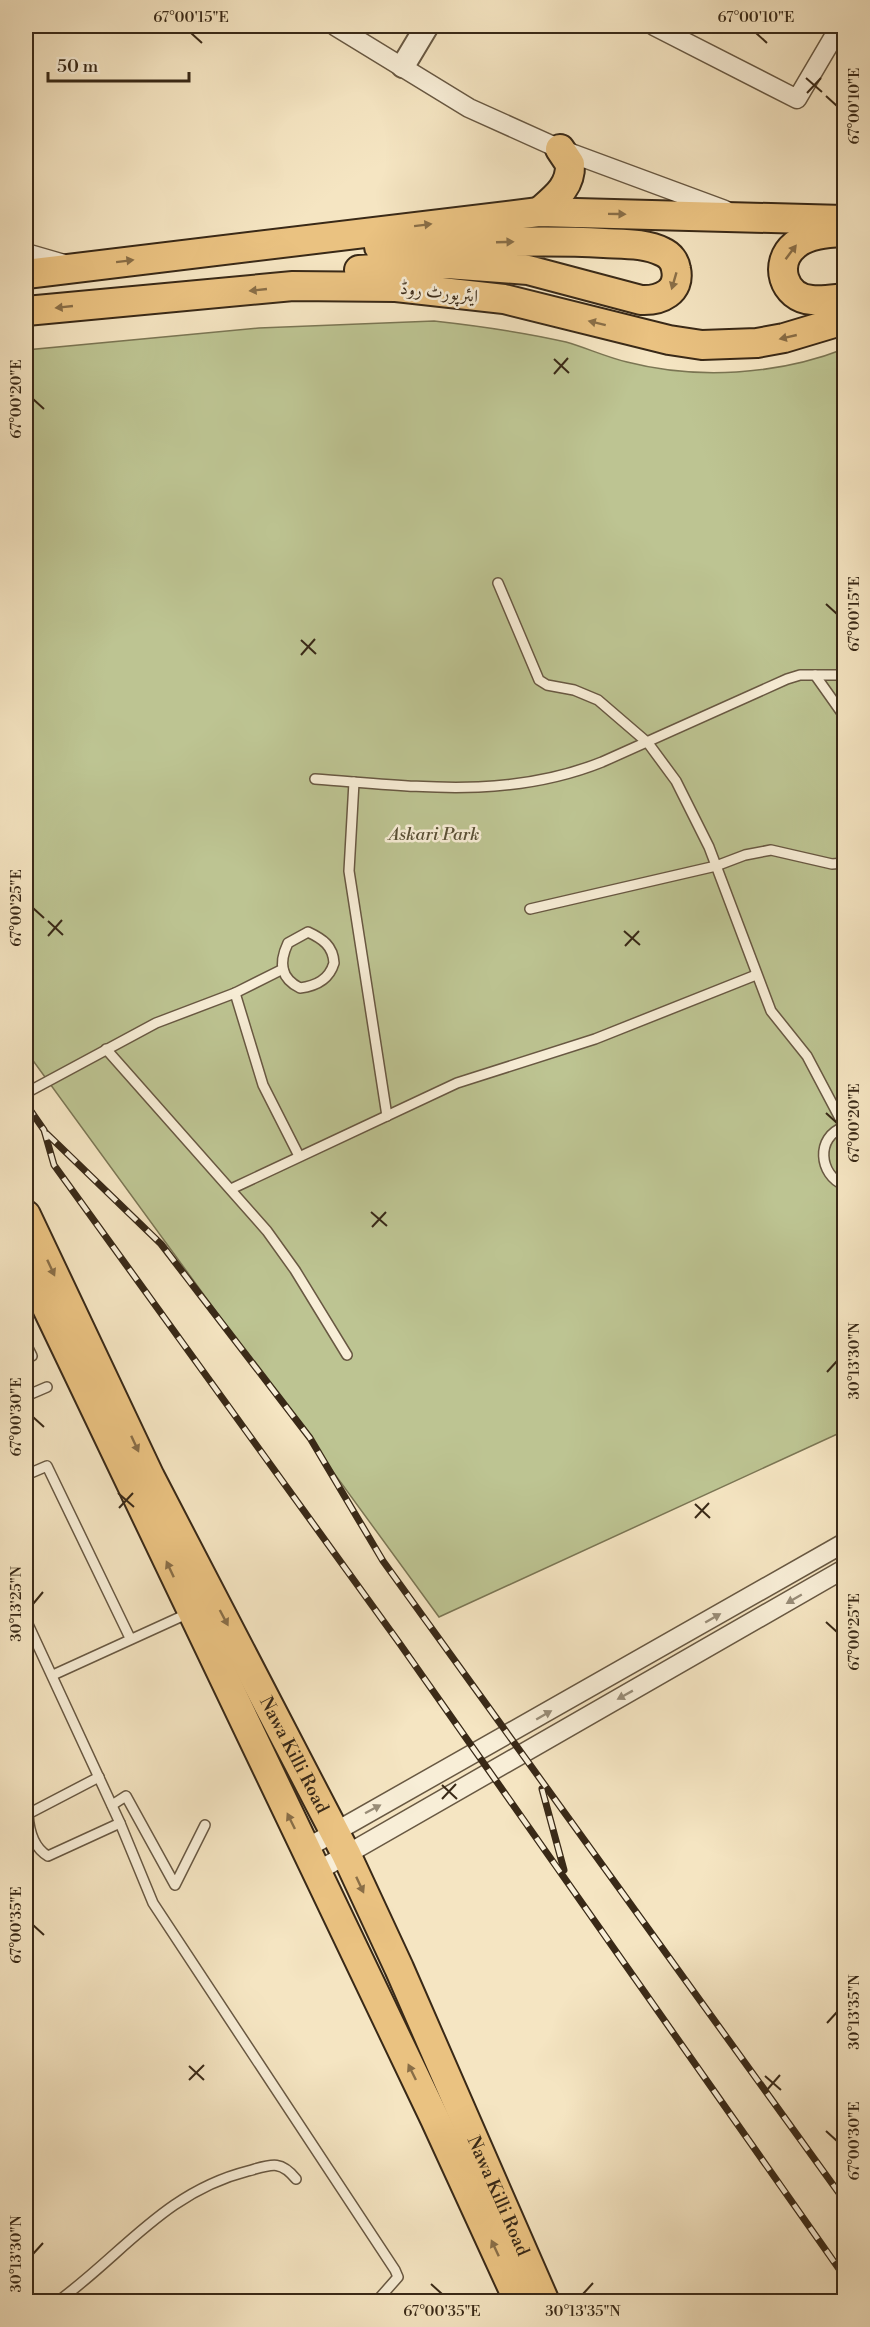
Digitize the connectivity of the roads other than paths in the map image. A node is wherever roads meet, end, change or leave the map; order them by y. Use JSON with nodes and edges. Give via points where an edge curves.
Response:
{"nodes":[{"id":1,"x":335,"y":26,"type":"edge"},
{"id":2,"x":427,"y":26,"type":"edge"},
{"id":3,"x":654,"y":26,"type":"edge"},
{"id":4,"x":840,"y":26,"type":"edge"},
{"id":5,"x":403,"y":66,"type":"junction"},
{"id":6,"x":560,"y":149,"type":"junction"},
{"id":7,"x":539,"y":212,"type":"junction"},
{"id":8,"x":741,"y":216,"type":"junction"},
{"id":9,"x":844,"y":220,"type":"edge"},
{"id":10,"x":844,"y":232,"type":"edge"},
{"id":11,"x":300,"y":240,"type":"junction"},
{"id":12,"x":26,"y":253,"type":"edge"},
{"id":13,"x":76,"y":267,"type":"junction"},
{"id":14,"x":26,"y":274,"type":"edge"},
{"id":15,"x":293,"y":286,"type":"junction"},
{"id":16,"x":844,"y":298,"type":"edge"},
{"id":17,"x":26,"y":311,"type":"edge"},
{"id":18,"x":844,"y":320,"type":"edge"},
{"id":19,"x":498,"y":583,"type":"dead end"},
{"id":20,"x":815,"y":675,"type":"junction"},
{"id":21,"x":844,"y":675,"type":"edge"},
{"id":22,"x":844,"y":716,"type":"edge"},
{"id":23,"x":648,"y":743,"type":"junction"},
{"id":24,"x":315,"y":779,"type":"dead end"},
{"id":25,"x":354,"y":782,"type":"junction"},
{"id":26,"x":844,"y":863,"type":"edge"},
{"id":27,"x":716,"y":866,"type":"junction"},
{"id":28,"x":530,"y":909,"type":"dead end"},
{"id":29,"x":283,"y":969,"type":"junction"},
{"id":30,"x":756,"y":975,"type":"junction"},
{"id":31,"x":235,"y":993,"type":"junction"},
{"id":32,"x":106,"y":1049,"type":"junction"},
{"id":33,"x":26,"y":1093,"type":"edge"},
{"id":34,"x":387,"y":1116,"type":"junction"},
{"id":35,"x":844,"y":1126,"type":"edge"},
{"id":36,"x":299,"y":1156,"type":"junction"},
{"id":37,"x":844,"y":1185,"type":"edge"},
{"id":38,"x":231,"y":1189,"type":"junction"},
{"id":39,"x":26,"y":1215,"type":"edge"},
{"id":40,"x":26,"y":1264,"type":"edge"},
{"id":41,"x":26,"y":1344,"type":"edge"},
{"id":42,"x":347,"y":1354,"type":"dead end"},
{"id":43,"x":32,"y":1356,"type":"dead end"},
{"id":44,"x":47,"y":1387,"type":"dead end"},
{"id":45,"x":26,"y":1396,"type":"edge"},
{"id":46,"x":26,"y":1476,"type":"edge"},
{"id":47,"x":844,"y":1543,"type":"edge"},
{"id":48,"x":844,"y":1569,"type":"edge"},
{"id":49,"x":191,"y":1612,"type":"junction"},
{"id":50,"x":26,"y":1620,"type":"edge"},
{"id":51,"x":130,"y":1638,"type":"junction"},
{"id":52,"x":53,"y":1675,"type":"junction"},
{"id":53,"x":99,"y":1777,"type":"junction"},
{"id":54,"x":112,"y":1805,"type":"junction"},
{"id":55,"x":120,"y":1823,"type":"junction"},
{"id":56,"x":205,"y":1825,"type":"dead end"},
{"id":57,"x":340,"y":1842,"type":"junction"},
{"id":58,"x":310,"y":1861,"type":"junction"},
{"id":59,"x":296,"y":2179,"type":"dead end"},
{"id":60,"x":58,"y":2301,"type":"edge"},
{"id":61,"x":376,"y":2301,"type":"edge"},
{"id":62,"x":519,"y":2301,"type":"edge"},
{"id":63,"x":545,"y":2301,"type":"edge"}],
"edges":[{"from":1,"to":5,"type":"street"},
{"from":2,"to":5,"type":"street"},
{"from":3,"to":4,"type":"street","via":[[797,99]]},
{"from":5,"to":6,"type":"street","via":[[468,108]]},
{"from":6,"to":7,"type":"main road","via":[[570,164],[567,183]]},
{"from":6,"to":8,"type":"street"},
{"from":7,"to":8,"type":"main road","one_way":true},
{"from":11,"to":7,"type":"main road","one_way":true},
{"from":8,"to":9,"type":"main road"},
{"from":16,"to":10,"type":"main road","one_way":true,"via":[[799,297],[786,284],[783,264],[788,252],[807,238]]},
{"from":13,"to":11,"type":"main road","one_way":true},
{"from":11,"to":15,"type":"main road","one_way":true,"via":[[333,247],[529,242],[637,245],[668,255],[677,276],[667,295],[650,300],[625,298],[528,270],[447,264],[353,271]]},
{"from":12,"to":13,"type":"street"},
{"from":13,"to":14,"type":"main road"},
{"from":15,"to":17,"type":"main road","name":"ایئرپورٹ روڈ","one_way":true},
{"from":18,"to":15,"type":"main road","name":"ایئرپورٹ روڈ","one_way":true,"via":[[757,343],[702,345],[504,299],[396,287]]},
{"from":19,"to":23,"type":"lane","via":[[538,680],[598,700]]},
{"from":20,"to":21,"type":"lane"},
{"from":20,"to":22,"type":"lane"},
{"from":20,"to":23,"type":"lane","via":[[787,680]]},
{"from":23,"to":25,"type":"lane","via":[[572,774],[523,784],[459,789]]},
{"from":23,"to":27,"type":"lane","via":[[686,797]]},
{"from":24,"to":25,"type":"lane"},
{"from":25,"to":34,"type":"lane","via":[[349,871]]},
{"from":26,"to":27,"type":"lane","via":[[832,864],[771,850]]},
{"from":27,"to":28,"type":"lane"},
{"from":27,"to":30,"type":"lane"},
{"from":29,"to":29,"type":"lane","via":[[282,955],[288,944],[308,932],[324,940],[331,949],[334,963],[330,972],[312,986],[300,988],[291,983]]},
{"from":29,"to":31,"type":"lane"},
{"from":30,"to":34,"type":"lane","via":[[595,1039],[457,1083]]},
{"from":30,"to":35,"type":"lane","via":[[771,1011],[807,1056]]},
{"from":31,"to":32,"type":"lane","via":[[156,1023]]},
{"from":31,"to":36,"type":"lane","via":[[263,1085]]},
{"from":32,"to":33,"type":"lane"},
{"from":32,"to":38,"type":"lane"},
{"from":34,"to":36,"type":"lane"},
{"from":35,"to":37,"type":"lane","via":[[828,1139],[823,1152],[824,1165],[831,1177]]},
{"from":36,"to":38,"type":"lane"},
{"from":38,"to":42,"type":"lane","via":[[295,1270]]},
{"from":39,"to":57,"type":"main road","name":"Nawa Killi Road","one_way":true,"via":[[150,1477]]},
{"from":49,"to":40,"type":"main road","name":"Nawa Killi Road","one_way":true},
{"from":41,"to":43,"type":"lane"},
{"from":44,"to":45,"type":"lane"},
{"from":46,"to":51,"type":"lane","via":[[47,1466]]},
{"from":57,"to":47,"type":"street","one_way":true},
{"from":48,"to":57,"type":"street","one_way":true},
{"from":49,"to":51,"type":"lane"},
{"from":58,"to":49,"type":"main road","name":"Nawa Killi Road","one_way":true},
{"from":50,"to":52,"type":"lane"},
{"from":51,"to":52,"type":"lane"},
{"from":52,"to":53,"type":"lane"},
{"from":53,"to":54,"type":"lane"},
{"from":53,"to":55,"type":"lane","via":[[28,1814],[29,1830],[40,1852],[48,1856]]},
{"from":54,"to":55,"type":"lane"},
{"from":54,"to":56,"type":"lane","via":[[126,1796],[175,1886]]},
{"from":55,"to":61,"type":"lane","via":[[153,1903],[395,2270],[398,2277],[394,2284]]},
{"from":57,"to":58,"type":"street"},
{"from":57,"to":58,"type":"street"},
{"from":57,"to":63,"type":"main road","name":"Nawa Killi Road","one_way":true},
{"from":62,"to":58,"type":"main road","name":"Nawa Killi Road","one_way":true},
{"from":59,"to":60,"type":"lane","via":[[288,2168],[274,2164],[222,2177],[186,2195]]}]}
